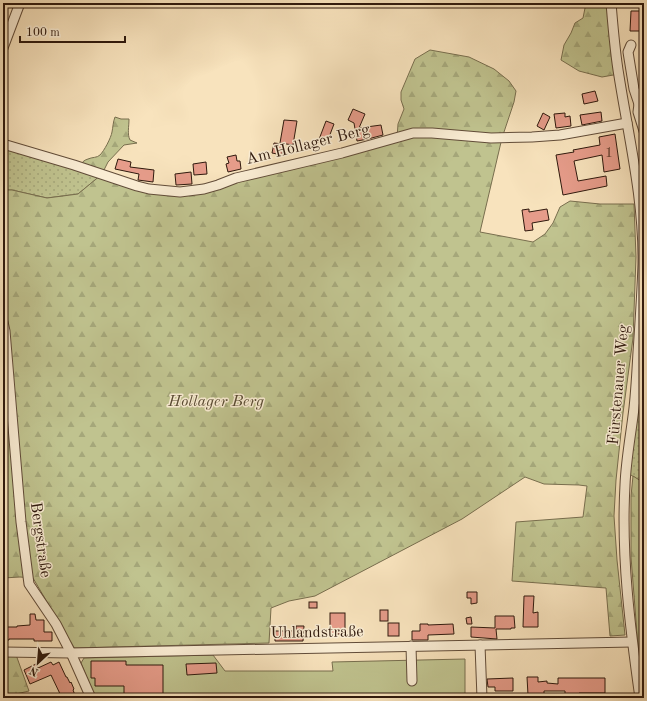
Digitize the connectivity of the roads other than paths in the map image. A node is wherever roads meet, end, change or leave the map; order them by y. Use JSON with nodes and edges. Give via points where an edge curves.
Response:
{"nodes":[{"id":1,"x":20,"y":3,"type":"edge"},
{"id":2,"x":611,"y":3,"type":"edge"},
{"id":3,"x":631,"y":45,"type":"dead end"},
{"id":4,"x":3,"y":48,"type":"edge"},
{"id":5,"x":642,"y":103,"type":"edge"},
{"id":6,"x":628,"y":123,"type":"junction"},
{"id":7,"x":644,"y":131,"type":"edge"},
{"id":8,"x":3,"y":144,"type":"edge"},
{"id":9,"x":642,"y":198,"type":"edge"},
{"id":10,"x":3,"y":322,"type":"edge"},
{"id":11,"x":632,"y":642,"type":"junction"},
{"id":12,"x":480,"y":645,"type":"junction"},
{"id":13,"x":411,"y":646,"type":"junction"},
{"id":14,"x":3,"y":652,"type":"edge"},
{"id":15,"x":71,"y":653,"type":"junction"},
{"id":16,"x":412,"y":681,"type":"dead end"},
{"id":17,"x":91,"y":698,"type":"edge"},
{"id":18,"x":482,"y":698,"type":"edge"},
{"id":19,"x":640,"y":698,"type":"edge"}],
"edges":[{"from":1,"to":4,"type":"street"},
{"from":2,"to":6,"type":"street","name":"Fürstenauer Weg","via":[[619,74]]},
{"from":3,"to":5,"type":"street","via":[[628,52],[634,89]]},
{"from":5,"to":7,"type":"street","via":[[638,112]]},
{"from":6,"to":8,"type":"street","name":"Am Hollager Berg","via":[[560,135],[532,137],[491,138],[413,133],[236,178],[204,189],[180,192],[131,185]]},
{"from":6,"to":9,"type":"street","name":"Fürstenauer Weg"},
{"from":9,"to":11,"type":"street","name":"Fürstenauer Weg","via":[[642,291],[636,393],[625,484],[624,527]]},
{"from":10,"to":15,"type":"street","name":"Bergstraße","via":[[6,331],[21,522],[29,584],[56,624]]},
{"from":11,"to":12,"type":"street","name":"Uhlandstraße"},
{"from":11,"to":19,"type":"street","name":"Fürstenauer Weg"},
{"from":12,"to":13,"type":"street","name":"Uhlandstraße"},
{"from":12,"to":18,"type":"street"},
{"from":13,"to":15,"type":"street","name":"Uhlandstraße"},
{"from":13,"to":16,"type":"street"},
{"from":14,"to":15,"type":"street","name":"Uhlandstraße"},
{"from":15,"to":17,"type":"street","name":"Bergstraße"}]}
